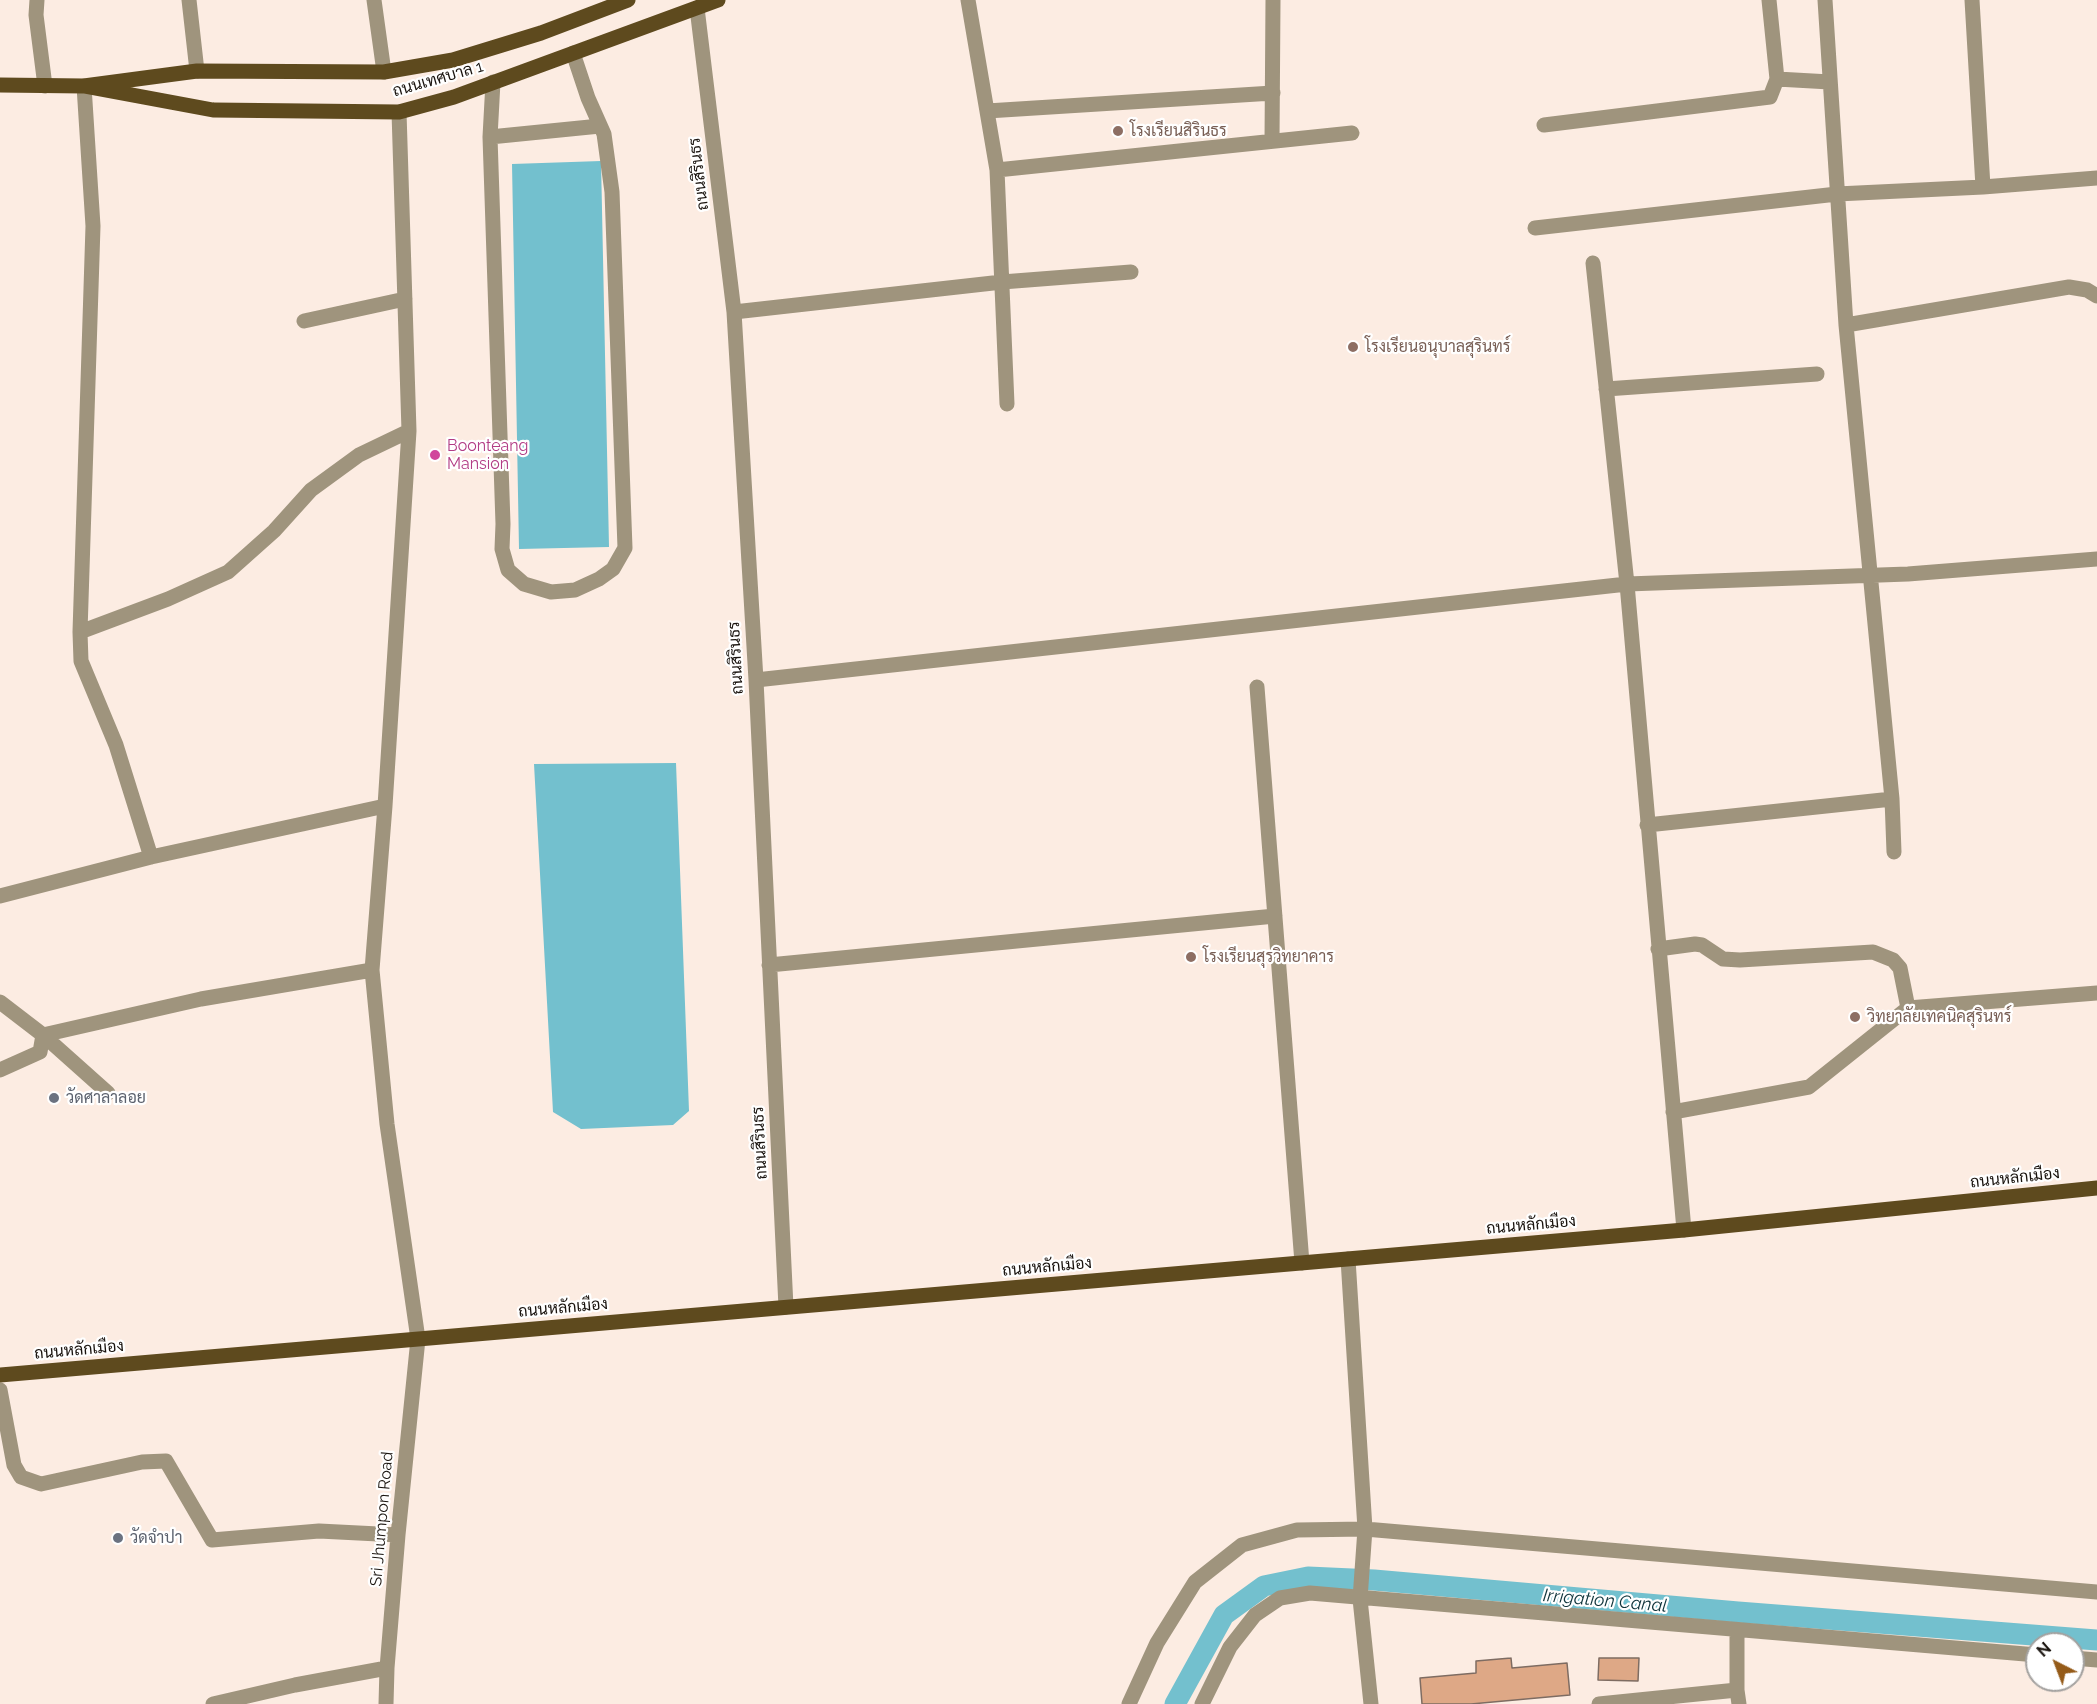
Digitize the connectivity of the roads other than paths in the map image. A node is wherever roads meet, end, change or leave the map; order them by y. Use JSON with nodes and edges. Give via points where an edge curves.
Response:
{"nodes":[{"id":1,"x":37,"y":0,"type":"edge"},
{"id":2,"x":189,"y":0,"type":"edge"},
{"id":3,"x":374,"y":0,"type":"edge"},
{"id":4,"x":628,"y":0,"type":"edge"},
{"id":5,"x":718,"y":0,"type":"edge"},
{"id":6,"x":968,"y":0,"type":"edge"},
{"id":7,"x":1273,"y":0,"type":"edge"},
{"id":8,"x":1769,"y":0,"type":"edge"},
{"id":9,"x":1825,"y":0,"type":"edge"},
{"id":10,"x":1972,"y":0,"type":"edge"},
{"id":11,"x":697,"y":8,"type":"junction"},
{"id":12,"x":573,"y":53,"type":"junction"},
{"id":13,"x":196,"y":71,"type":"junction"},
{"id":14,"x":384,"y":72,"type":"junction"},
{"id":15,"x":1777,"y":79,"type":"junction"},
{"id":16,"x":493,"y":82,"type":"junction"},
{"id":17,"x":1830,"y":82,"type":"junction"},
{"id":18,"x":0,"y":86,"type":"edge"},
{"id":19,"x":45,"y":86,"type":"junction"},
{"id":20,"x":84,"y":86,"type":"junction"},
{"id":21,"x":1273,"y":93,"type":"junction"},
{"id":22,"x":399,"y":111,"type":"junction"},
{"id":23,"x":987,"y":111,"type":"junction"},
{"id":24,"x":1544,"y":124,"type":"dead end"},
{"id":25,"x":600,"y":126,"type":"junction"},
{"id":26,"x":1352,"y":133,"type":"dead end"},
{"id":27,"x":490,"y":137,"type":"junction"},
{"id":28,"x":1272,"y":141,"type":"junction"},
{"id":29,"x":997,"y":170,"type":"junction"},
{"id":30,"x":2097,"y":178,"type":"edge"},
{"id":31,"x":1983,"y":188,"type":"junction"},
{"id":32,"x":1837,"y":194,"type":"junction"},
{"id":33,"x":1535,"y":228,"type":"dead end"},
{"id":34,"x":1593,"y":262,"type":"dead end"},
{"id":35,"x":1131,"y":272,"type":"dead end"},
{"id":36,"x":1002,"y":282,"type":"junction"},
{"id":37,"x":2097,"y":296,"type":"edge"},
{"id":38,"x":405,"y":299,"type":"junction"},
{"id":39,"x":734,"y":312,"type":"junction"},
{"id":40,"x":304,"y":321,"type":"dead end"},
{"id":41,"x":1846,"y":325,"type":"junction"},
{"id":42,"x":1817,"y":374,"type":"dead end"},
{"id":43,"x":1606,"y":389,"type":"junction"},
{"id":44,"x":1007,"y":404,"type":"dead end"},
{"id":45,"x":409,"y":430,"type":"junction"},
{"id":46,"x":2097,"y":559,"type":"edge"},
{"id":47,"x":1870,"y":575,"type":"junction"},
{"id":48,"x":1627,"y":584,"type":"junction"},
{"id":49,"x":80,"y":632,"type":"junction"},
{"id":50,"x":756,"y":680,"type":"junction"},
{"id":51,"x":1257,"y":687,"type":"dead end"},
{"id":52,"x":1892,"y":799,"type":"junction"},
{"id":53,"x":385,"y":806,"type":"junction"},
{"id":54,"x":1647,"y":825,"type":"junction"},
{"id":55,"x":1894,"y":852,"type":"dead end"},
{"id":56,"x":151,"y":857,"type":"junction"},
{"id":57,"x":0,"y":896,"type":"edge"},
{"id":58,"x":1275,"y":916,"type":"junction"},
{"id":59,"x":1658,"y":949,"type":"junction"},
{"id":60,"x":770,"y":965,"type":"junction"},
{"id":61,"x":372,"y":970,"type":"junction"},
{"id":62,"x":2097,"y":993,"type":"edge"},
{"id":63,"x":0,"y":1002,"type":"edge"},
{"id":64,"x":1908,"y":1008,"type":"junction"},
{"id":65,"x":43,"y":1035,"type":"junction"},
{"id":66,"x":0,"y":1070,"type":"edge"},
{"id":67,"x":108,"y":1093,"type":"dead end"},
{"id":68,"x":1673,"y":1112,"type":"junction"},
{"id":69,"x":2097,"y":1188,"type":"edge"},
{"id":70,"x":1684,"y":1230,"type":"junction"},
{"id":71,"x":1348,"y":1259,"type":"junction"},
{"id":72,"x":1302,"y":1263,"type":"junction"},
{"id":73,"x":786,"y":1307,"type":"junction"},
{"id":74,"x":418,"y":1339,"type":"junction"},
{"id":75,"x":0,"y":1375,"type":"edge"},
{"id":76,"x":0,"y":1390,"type":"edge"},
{"id":77,"x":1365,"y":1529,"type":"junction"},
{"id":78,"x":398,"y":1535,"type":"junction"},
{"id":79,"x":2097,"y":1592,"type":"edge"},
{"id":80,"x":1360,"y":1599,"type":"junction"},
{"id":81,"x":1737,"y":1630,"type":"junction"},
{"id":82,"x":2025,"y":1654,"type":"edge"},
{"id":83,"x":387,"y":1668,"type":"junction"},
{"id":84,"x":1738,"y":1697,"type":"edge"},
{"id":85,"x":213,"y":1704,"type":"edge"},
{"id":86,"x":386,"y":1704,"type":"edge"},
{"id":87,"x":1129,"y":1704,"type":"edge"},
{"id":88,"x":1202,"y":1704,"type":"edge"},
{"id":89,"x":1371,"y":1704,"type":"edge"},
{"id":90,"x":1599,"y":1704,"type":"edge"}],
"edges":[{"from":1,"to":19,"type":"street"},
{"from":2,"to":13,"type":"street"},
{"from":3,"to":14,"type":"street"},
{"from":4,"to":14,"type":"main road","name":"ถนนเทศบาล 1","via":[[453,60]]},
{"from":5,"to":11,"type":"main road","name":"ถนนเทศบาล 1"},
{"from":6,"to":23,"type":"street"},
{"from":7,"to":21,"type":"street"},
{"from":8,"to":15,"type":"street"},
{"from":9,"to":17,"type":"street"},
{"from":10,"to":31,"type":"street"},
{"from":11,"to":12,"type":"main road","name":"ถนนเทศบาล 1"},
{"from":11,"to":39,"type":"street","name":"ถนนสิรินธร"},
{"from":12,"to":16,"type":"main road","name":"ถนนเทศบาล 1"},
{"from":12,"to":25,"type":"street"},
{"from":13,"to":14,"type":"main road","name":"ถนนเทศบาล 1"},
{"from":13,"to":20,"type":"main road","name":"ถนนเทศบาล 1"},
{"from":15,"to":17,"type":"street"},
{"from":15,"to":24,"type":"street","via":[[1770,97]]},
{"from":16,"to":22,"type":"main road","name":"ถนนเทศบาล 1"},
{"from":16,"to":27,"type":"street"},
{"from":17,"to":32,"type":"street"},
{"from":18,"to":19,"type":"main road","name":"ถนนเทศบาล 1"},
{"from":19,"to":20,"type":"main road","name":"ถนนเทศบาล 1"},
{"from":20,"to":22,"type":"main road","name":"ถนนเทศบาล 1","via":[[213,110]]},
{"from":20,"to":49,"type":"street","via":[[93,226]]},
{"from":21,"to":23,"type":"street"},
{"from":21,"to":28,"type":"street"},
{"from":22,"to":38,"type":"street","name":"Sri Jhumpon Road"},
{"from":23,"to":29,"type":"street"},
{"from":25,"to":27,"type":"street"},
{"from":25,"to":27,"type":"street","via":[[612,192],[625,548],[613,569],[574,590],[551,592],[524,584],[508,570],[502,549]]},
{"from":26,"to":28,"type":"street"},
{"from":28,"to":29,"type":"street"},
{"from":29,"to":36,"type":"street"},
{"from":30,"to":31,"type":"street"},
{"from":31,"to":32,"type":"street"},
{"from":32,"to":33,"type":"street"},
{"from":32,"to":41,"type":"street"},
{"from":34,"to":43,"type":"street"},
{"from":35,"to":36,"type":"street"},
{"from":36,"to":39,"type":"street"},
{"from":36,"to":44,"type":"street"},
{"from":37,"to":41,"type":"street","via":[[2069,287]]},
{"from":38,"to":40,"type":"street"},
{"from":38,"to":45,"type":"street","name":"Sri Jhumpon Road"},
{"from":39,"to":50,"type":"street","name":"ถนนสิรินธร"},
{"from":41,"to":47,"type":"street"},
{"from":42,"to":43,"type":"street"},
{"from":43,"to":48,"type":"street"},
{"from":45,"to":49,"type":"street","via":[[359,455],[311,490],[274,531],[228,572]]},
{"from":45,"to":53,"type":"street","name":"Sri Jhumpon Road"},
{"from":46,"to":47,"type":"street"},
{"from":47,"to":48,"type":"street"},
{"from":47,"to":52,"type":"street"},
{"from":48,"to":50,"type":"street"},
{"from":48,"to":54,"type":"street"},
{"from":49,"to":56,"type":"street","via":[[81,661],[116,745]]},
{"from":50,"to":60,"type":"street","name":"ถนนสิรินธร"},
{"from":51,"to":58,"type":"street"},
{"from":52,"to":54,"type":"street"},
{"from":52,"to":55,"type":"street"},
{"from":53,"to":56,"type":"street"},
{"from":53,"to":61,"type":"street","name":"Sri Jhumpon Road"},
{"from":54,"to":59,"type":"street"},
{"from":56,"to":57,"type":"street"},
{"from":58,"to":60,"type":"street"},
{"from":58,"to":72,"type":"street"},
{"from":59,"to":64,"type":"street","via":[[1695,944],[1723,959],[1740,960],[1873,952],[1893,960],[1900,968]]},
{"from":59,"to":68,"type":"street"},
{"from":60,"to":73,"type":"street","name":"ถนนสิรินธร"},
{"from":61,"to":65,"type":"street","via":[[201,999]]},
{"from":61,"to":74,"type":"street","name":"Sri Jhumpon Road","via":[[387,1124]]},
{"from":62,"to":64,"type":"street"},
{"from":63,"to":65,"type":"street"},
{"from":64,"to":68,"type":"street","via":[[1809,1087]]},
{"from":65,"to":66,"type":"street","via":[[40,1052]]},
{"from":65,"to":67,"type":"street"},
{"from":68,"to":70,"type":"street"},
{"from":69,"to":70,"type":"main road","name":"ถนนหลักเมือง"},
{"from":70,"to":71,"type":"main road","name":"ถนนหลักเมือง"},
{"from":71,"to":72,"type":"main road","name":"ถนนหลักเมือง"},
{"from":71,"to":77,"type":"street"},
{"from":72,"to":73,"type":"main road","name":"ถนนหลักเมือง"},
{"from":73,"to":74,"type":"main road","name":"ถนนหลักเมือง"},
{"from":74,"to":75,"type":"main road","name":"ถนนหลักเมือง"},
{"from":74,"to":78,"type":"street","name":"Sri Jhumpon Road"},
{"from":76,"to":78,"type":"street","via":[[14,1465],[21,1478],[41,1484],[142,1462],[166,1461],[212,1540],[319,1531]]},
{"from":77,"to":79,"type":"street"},
{"from":77,"to":80,"type":"street"},
{"from":77,"to":87,"type":"street","via":[[1297,1530],[1242,1545],[1195,1582],[1157,1643]]},
{"from":78,"to":83,"type":"street","name":"Sri Jhumpon Road"},
{"from":80,"to":81,"type":"street"},
{"from":80,"to":88,"type":"street","via":[[1310,1593],[1280,1598],[1255,1615],[1230,1647]]},
{"from":80,"to":89,"type":"street"},
{"from":81,"to":82,"type":"street"},
{"from":81,"to":84,"type":"street"},
{"from":83,"to":85,"type":"street"},
{"from":83,"to":86,"type":"street","name":"Sri Jhumpon Road"},
{"from":84,"to":90,"type":"street"}]}
